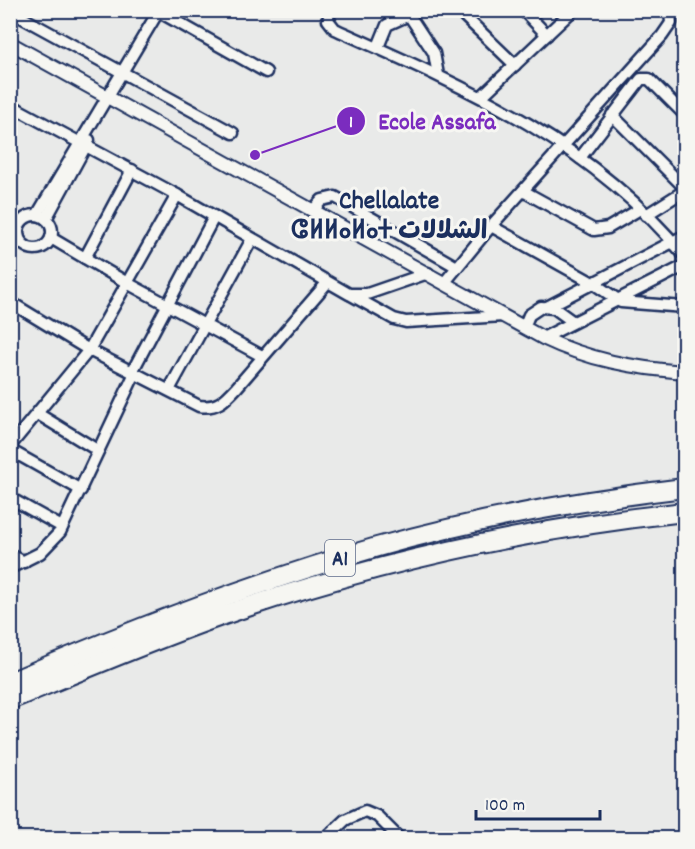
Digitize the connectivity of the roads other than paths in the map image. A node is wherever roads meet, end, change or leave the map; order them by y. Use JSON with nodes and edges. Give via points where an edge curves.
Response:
{"nodes":[{"id":1,"x":331,"y":10,"type":"edge"},
{"id":2,"x":458,"y":10,"type":"edge"},
{"id":3,"x":523,"y":10,"type":"edge"},
{"id":4,"x":573,"y":10,"type":"edge"},
{"id":5,"x":670,"y":10,"type":"edge"},
{"id":6,"x":10,"y":11,"type":"edge"},
{"id":7,"x":157,"y":11,"type":"edge"},
{"id":8,"x":410,"y":12,"type":"edge"},
{"id":9,"x":547,"y":35,"type":"junction"},
{"id":10,"x":10,"y":43,"type":"edge"},
{"id":11,"x":378,"y":47,"type":"junction"},
{"id":12,"x":514,"y":65,"type":"junction"},
{"id":13,"x":123,"y":72,"type":"junction"},
{"id":14,"x":266,"y":72,"type":"dead end"},
{"id":15,"x":438,"y":75,"type":"junction"},
{"id":16,"x":110,"y":94,"type":"junction"},
{"id":17,"x":482,"y":96,"type":"junction"},
{"id":18,"x":14,"y":107,"type":"edge"},
{"id":19,"x":684,"y":114,"type":"edge"},
{"id":20,"x":612,"y":115,"type":"junction"},
{"id":21,"x":10,"y":122,"type":"edge"},
{"id":22,"x":233,"y":133,"type":"dead end"},
{"id":23,"x":83,"y":144,"type":"junction"},
{"id":24,"x":565,"y":146,"type":"junction"},
{"id":25,"x":580,"y":158,"type":"junction"},
{"id":26,"x":132,"y":170,"type":"junction"},
{"id":27,"x":684,"y":189,"type":"edge"},
{"id":28,"x":523,"y":192,"type":"junction"},
{"id":29,"x":177,"y":195,"type":"junction"},
{"id":30,"x":314,"y":209,"type":"junction"},
{"id":31,"x":643,"y":212,"type":"junction"},
{"id":32,"x":42,"y":217,"type":"junction"},
{"id":33,"x":214,"y":217,"type":"junction"},
{"id":34,"x":15,"y":221,"type":"edge"},
{"id":35,"x":491,"y":226,"type":"junction"},
{"id":36,"x":684,"y":236,"type":"edge"},
{"id":37,"x":51,"y":238,"type":"junction"},
{"id":38,"x":252,"y":239,"type":"junction"},
{"id":39,"x":673,"y":242,"type":"junction"},
{"id":40,"x":684,"y":255,"type":"edge"},
{"id":41,"x":85,"y":258,"type":"junction"},
{"id":42,"x":684,"y":266,"type":"edge"},
{"id":43,"x":457,"y":267,"type":"junction"},
{"id":44,"x":428,"y":273,"type":"junction"},
{"id":45,"x":445,"y":282,"type":"junction"},
{"id":46,"x":327,"y":283,"type":"junction"},
{"id":47,"x":593,"y":283,"type":"junction"},
{"id":48,"x":129,"y":284,"type":"junction"},
{"id":49,"x":349,"y":294,"type":"junction"},
{"id":50,"x":617,"y":298,"type":"junction"},
{"id":51,"x":10,"y":302,"type":"edge"},
{"id":52,"x":166,"y":304,"type":"junction"},
{"id":53,"x":547,"y":307,"type":"junction"},
{"id":54,"x":684,"y":307,"type":"edge"},
{"id":55,"x":503,"y":316,"type":"junction"},
{"id":56,"x":572,"y":321,"type":"junction"},
{"id":57,"x":205,"y":326,"type":"junction"},
{"id":58,"x":524,"y":327,"type":"junction"},
{"id":59,"x":543,"y":338,"type":"junction"},
{"id":60,"x":89,"y":350,"type":"junction"},
{"id":61,"x":262,"y":356,"type":"junction"},
{"id":62,"x":134,"y":372,"type":"junction"},
{"id":63,"x":684,"y":372,"type":"edge"},
{"id":64,"x":169,"y":390,"type":"junction"},
{"id":65,"x":38,"y":414,"type":"junction"},
{"id":66,"x":10,"y":448,"type":"edge"},
{"id":67,"x":97,"y":450,"type":"junction"},
{"id":68,"x":684,"y":488,"type":"edge"},
{"id":69,"x":81,"y":490,"type":"junction"},
{"id":70,"x":10,"y":498,"type":"edge"},
{"id":71,"x":684,"y":512,"type":"edge"},
{"id":72,"x":62,"y":527,"type":"junction"},
{"id":73,"x":10,"y":554,"type":"edge"},
{"id":74,"x":24,"y":562,"type":"junction"},
{"id":75,"x":10,"y":568,"type":"edge"},
{"id":76,"x":117,"y":657,"type":"junction"},
{"id":77,"x":10,"y":682,"type":"edge"},
{"id":78,"x":10,"y":700,"type":"edge"},
{"id":79,"x":10,"y":713,"type":"edge"},
{"id":80,"x":326,"y":838,"type":"edge"},
{"id":81,"x":399,"y":838,"type":"edge"}],
"edges":[{"from":1,"to":11,"type":"street","via":[[328,17],[332,27]]},
{"from":2,"to":12,"type":"street"},
{"from":3,"to":9,"type":"street"},
{"from":4,"to":9,"type":"street"},
{"from":5,"to":24,"type":"street","via":[[671,22],[662,36]]},
{"from":6,"to":13,"type":"street"},
{"from":7,"to":13,"type":"street"},
{"from":7,"to":14,"type":"street"},
{"from":8,"to":11,"type":"street","via":[[387,25]]},
{"from":8,"to":15,"type":"street","via":[[434,54]]},
{"from":9,"to":12,"type":"street"},
{"from":10,"to":16,"type":"street"},
{"from":11,"to":15,"type":"street"},
{"from":12,"to":17,"type":"street"},
{"from":13,"to":16,"type":"street"},
{"from":13,"to":22,"type":"street"},
{"from":15,"to":17,"type":"street"},
{"from":16,"to":23,"type":"street"},
{"from":16,"to":30,"type":"street"},
{"from":17,"to":24,"type":"street"},
{"from":18,"to":21,"type":"street"},
{"from":18,"to":23,"type":"street"},
{"from":19,"to":20,"type":"street","via":[[649,79],[641,79]]},
{"from":20,"to":25,"type":"street"},
{"from":20,"to":27,"type":"street"},
{"from":23,"to":26,"type":"street"},
{"from":23,"to":32,"type":"street"},
{"from":24,"to":25,"type":"street"},
{"from":24,"to":28,"type":"street"},
{"from":25,"to":31,"type":"street"},
{"from":26,"to":29,"type":"street"},
{"from":26,"to":41,"type":"street"},
{"from":27,"to":31,"type":"street"},
{"from":28,"to":31,"type":"street","via":[[594,230]]},
{"from":28,"to":35,"type":"street"},
{"from":29,"to":33,"type":"street"},
{"from":29,"to":48,"type":"street"},
{"from":30,"to":43,"type":"street","via":[[335,197]]},
{"from":30,"to":44,"type":"street"},
{"from":31,"to":39,"type":"street"},
{"from":32,"to":34,"type":"street"},
{"from":32,"to":37,"type":"street","via":[[52,230]]},
{"from":33,"to":38,"type":"street"},
{"from":33,"to":52,"type":"street"},
{"from":34,"to":37,"type":"street","via":[[18,238],[26,247],[43,248]]},
{"from":35,"to":43,"type":"street"},
{"from":35,"to":47,"type":"street"},
{"from":36,"to":39,"type":"street"},
{"from":37,"to":41,"type":"street"},
{"from":38,"to":46,"type":"street"},
{"from":38,"to":57,"type":"street"},
{"from":39,"to":40,"type":"street"},
{"from":39,"to":47,"type":"street"},
{"from":41,"to":48,"type":"street"},
{"from":42,"to":50,"type":"street"},
{"from":43,"to":45,"type":"street"},
{"from":44,"to":45,"type":"street"},
{"from":44,"to":49,"type":"street","via":[[367,294]]},
{"from":45,"to":55,"type":"street"},
{"from":46,"to":49,"type":"street"},
{"from":46,"to":61,"type":"street"},
{"from":47,"to":50,"type":"street"},
{"from":47,"to":53,"type":"street"},
{"from":48,"to":52,"type":"street"},
{"from":48,"to":60,"type":"street"},
{"from":49,"to":55,"type":"street","via":[[406,322]]},
{"from":50,"to":54,"type":"street","via":[[627,303]]},
{"from":50,"to":56,"type":"street"},
{"from":51,"to":60,"type":"street"},
{"from":52,"to":57,"type":"street"},
{"from":52,"to":62,"type":"street"},
{"from":53,"to":56,"type":"street"},
{"from":53,"to":58,"type":"street","via":[[534,310]]},
{"from":55,"to":58,"type":"street"},
{"from":56,"to":59,"type":"street"},
{"from":57,"to":61,"type":"street"},
{"from":57,"to":64,"type":"street"},
{"from":58,"to":59,"type":"street"},
{"from":59,"to":63,"type":"street","via":[[603,362]]},
{"from":60,"to":62,"type":"street"},
{"from":60,"to":65,"type":"street"},
{"from":61,"to":64,"type":"street","via":[[237,387],[209,408]]},
{"from":62,"to":64,"type":"street"},
{"from":62,"to":67,"type":"street"},
{"from":65,"to":66,"type":"street"},
{"from":65,"to":67,"type":"street"},
{"from":66,"to":69,"type":"street"},
{"from":67,"to":69,"type":"street"},
{"from":68,"to":77,"type":"highway","number":"A1","via":[[547,508],[380,546],[208,602]]},
{"from":69,"to":72,"type":"street"},
{"from":70,"to":72,"type":"street"},
{"from":71,"to":76,"type":"highway","number":"A1","via":[[536,534],[350,577],[221,616]]},
{"from":72,"to":74,"type":"street","via":[[47,548]]},
{"from":73,"to":74,"type":"street"},
{"from":74,"to":75,"type":"street"},
{"from":76,"to":78,"type":"highway","number":"A1"},
{"from":76,"to":79,"type":"highway","via":[[102,672]]},
{"from":80,"to":81,"type":"street","via":[[345,820],[365,811],[377,816]]}]}
